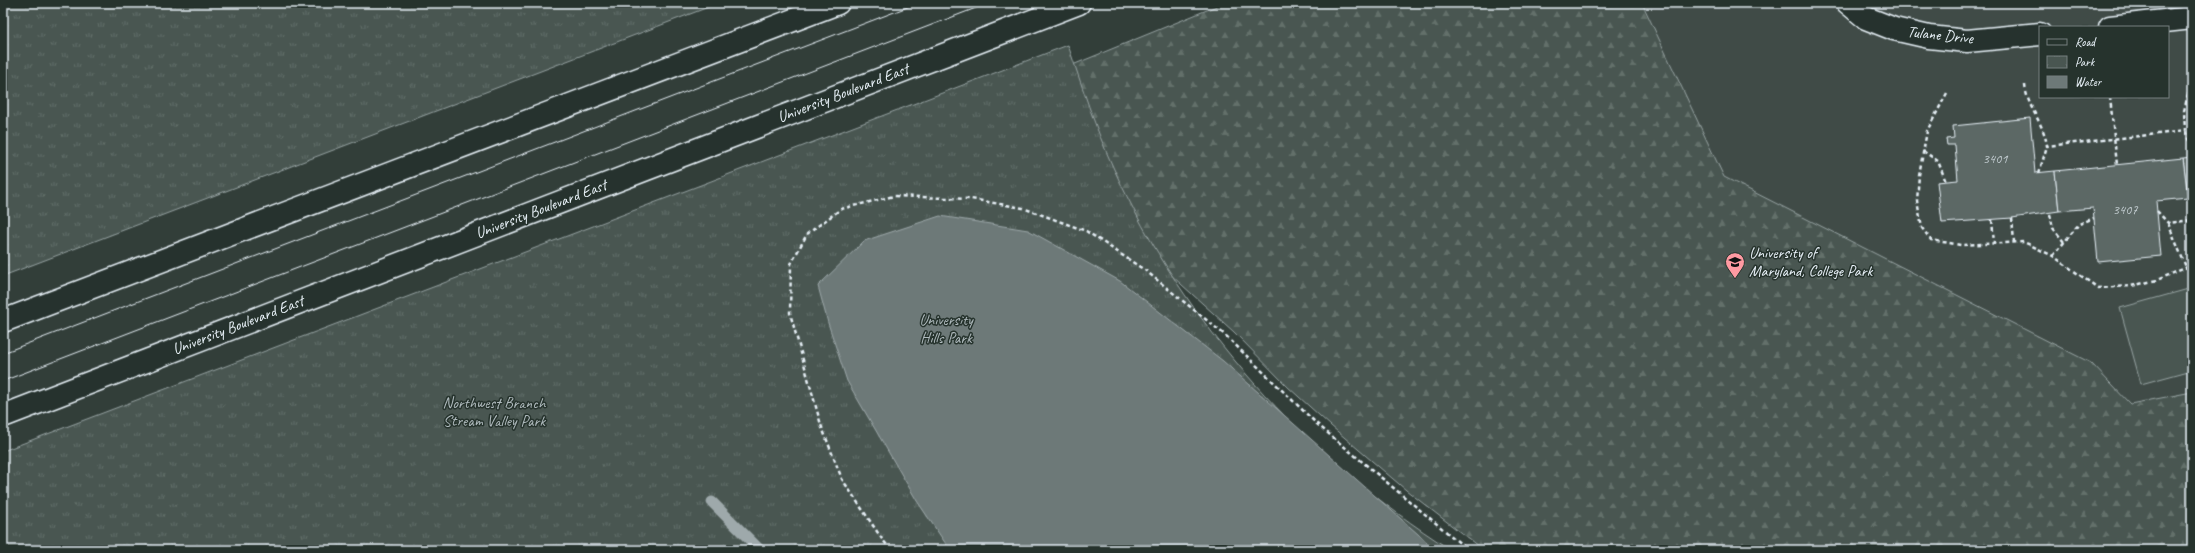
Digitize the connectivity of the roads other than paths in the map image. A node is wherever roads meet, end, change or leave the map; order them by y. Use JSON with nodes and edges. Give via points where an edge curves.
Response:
{"nodes":[{"id":1,"x":838,"y":3,"type":"edge"},
{"id":2,"x":1079,"y":3,"type":"edge"},
{"id":3,"x":1848,"y":3,"type":"edge"},
{"id":4,"x":2192,"y":18,"type":"edge"},
{"id":5,"x":2119,"y":26,"type":"edge"},
{"id":6,"x":2039,"y":34,"type":"edge"},
{"id":7,"x":3,"y":321,"type":"edge"},
{"id":8,"x":3,"y":416,"type":"edge"}],
"edges":[{"from":1,"to":7,"type":"main road"},
{"from":2,"to":8,"type":"main road","name":"University Boulevard East"},
{"from":3,"to":6,"type":"main road","name":"Tulane Drive","via":[[1866,18],[1880,24],[1929,37],[1967,41]]},
{"from":4,"to":5,"type":"main road"}]}
